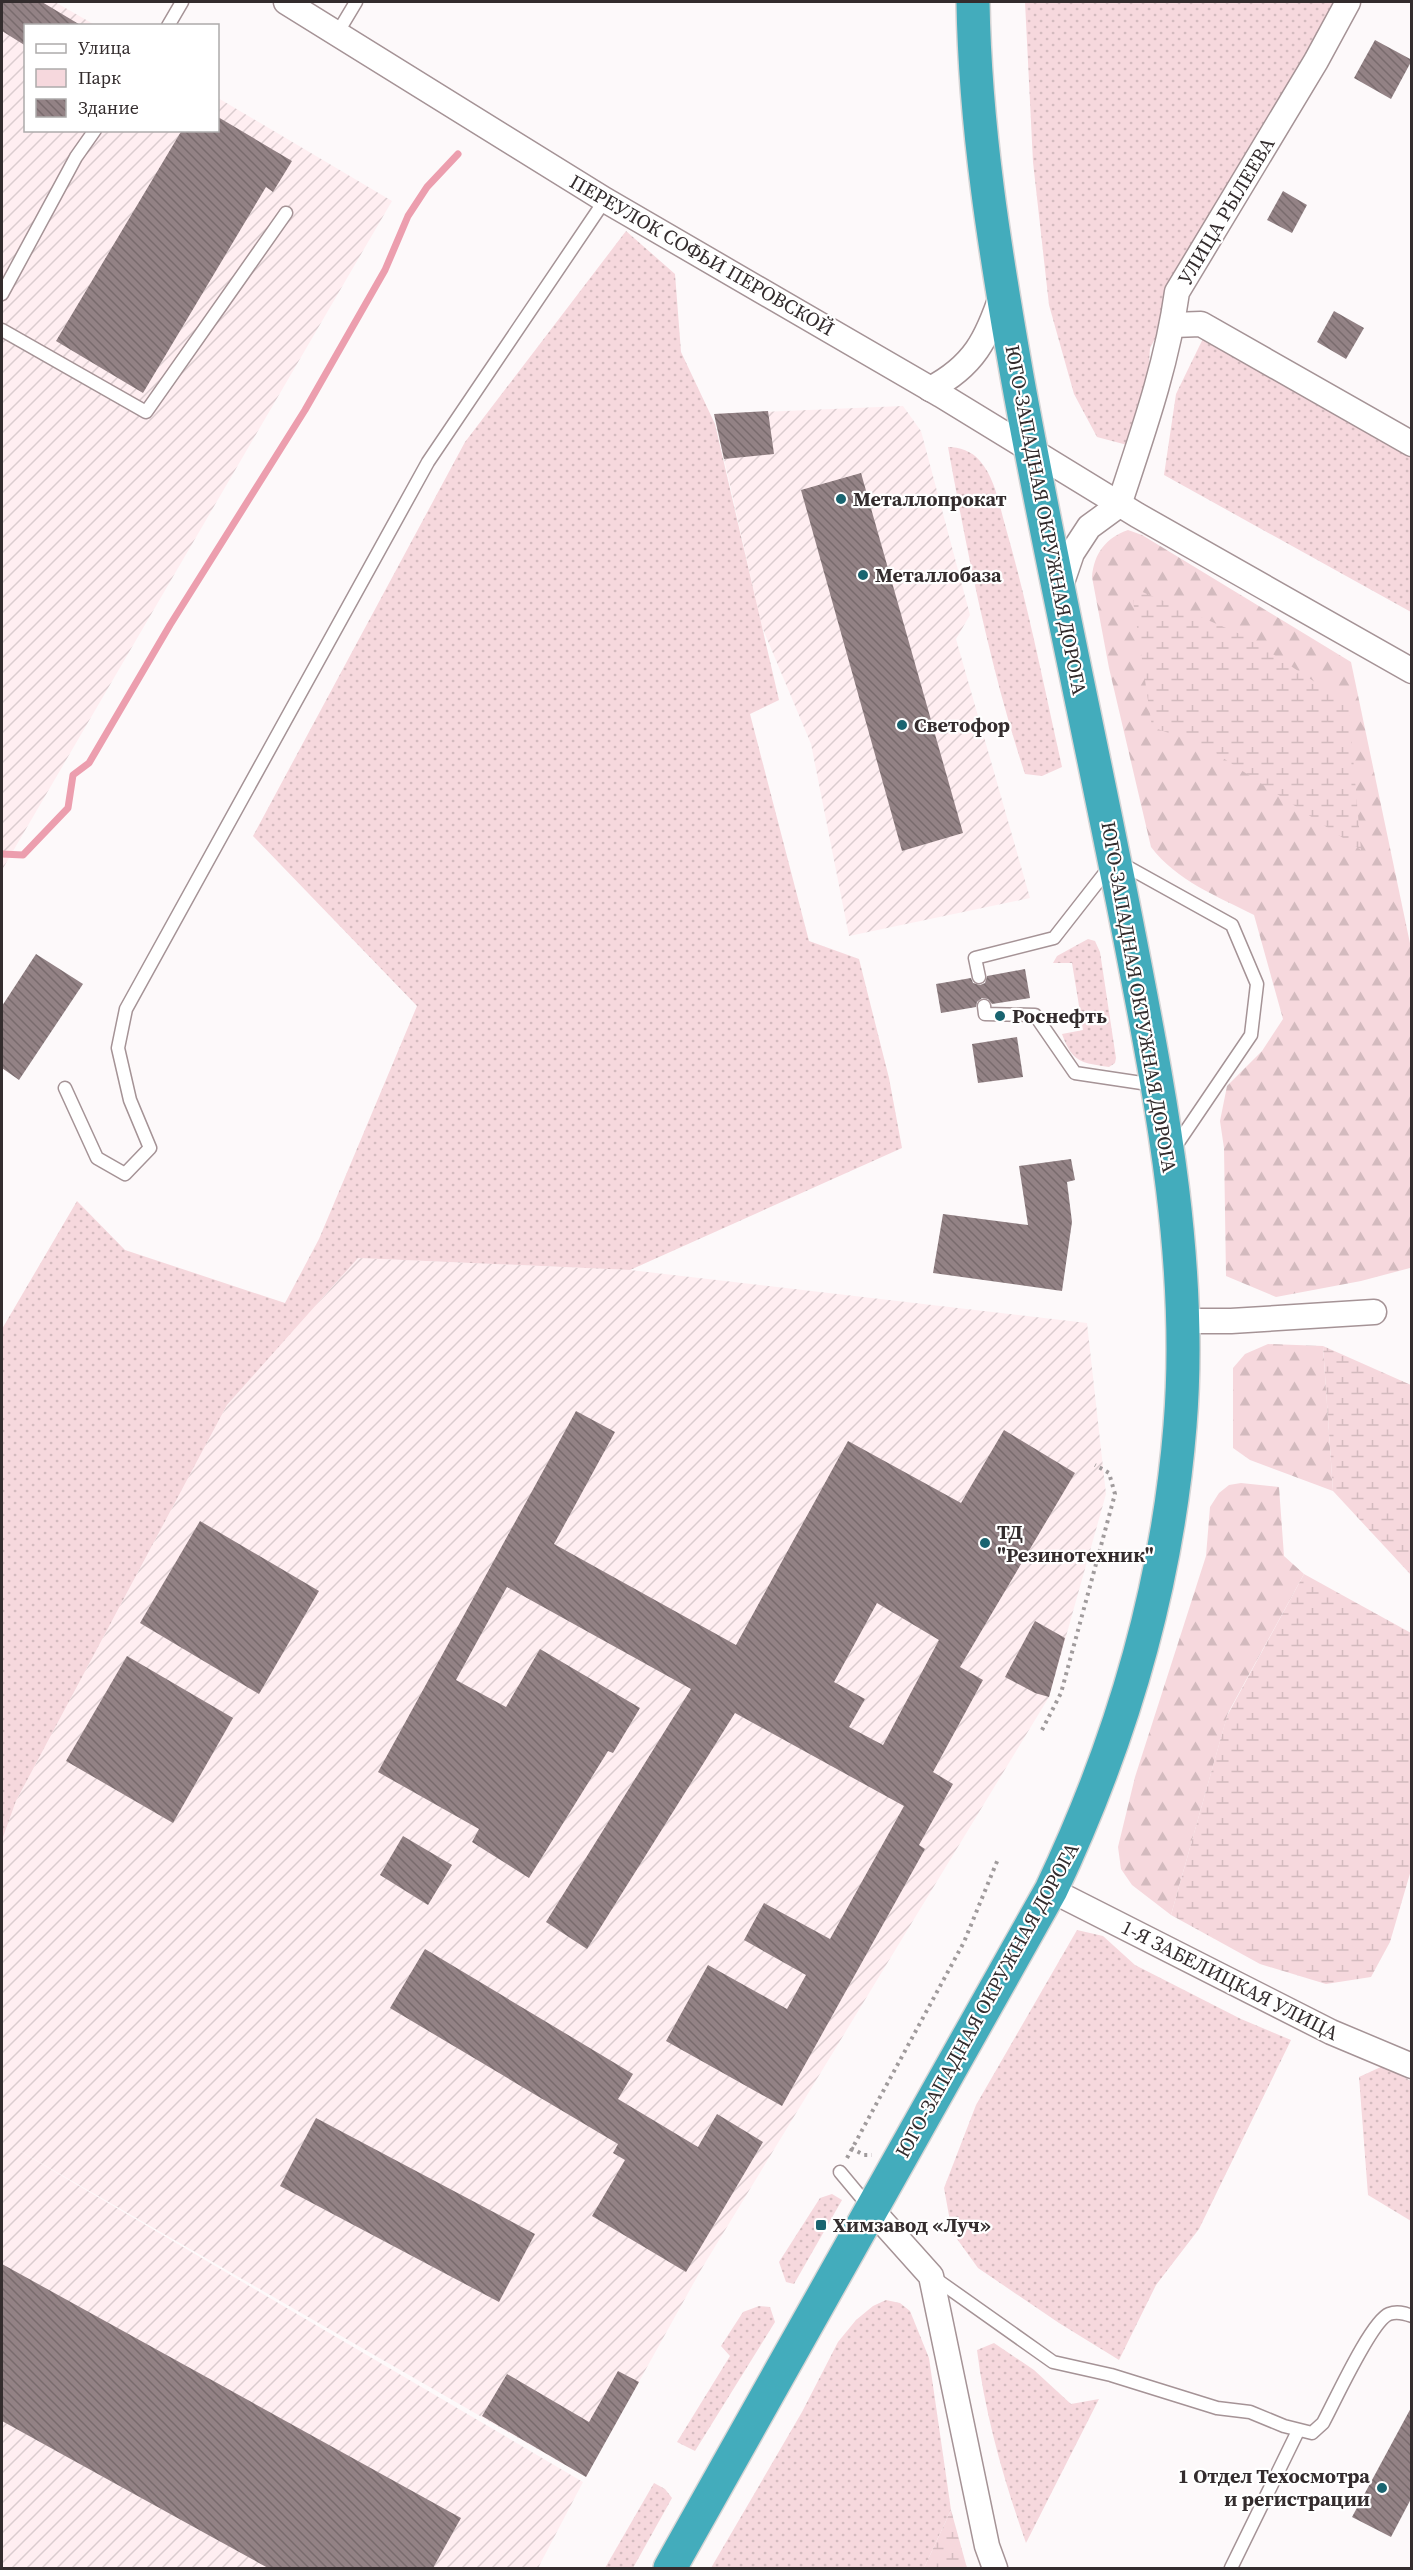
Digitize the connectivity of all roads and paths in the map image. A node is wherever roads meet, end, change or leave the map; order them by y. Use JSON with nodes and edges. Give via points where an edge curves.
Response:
{"nodes":[{"id":1,"x":182,"y":2,"type":"edge"},
{"id":2,"x":286,"y":2,"type":"edge"},
{"id":3,"x":356,"y":2,"type":"edge"},
{"id":4,"x":973,"y":2,"type":"edge"},
{"id":5,"x":1348,"y":2,"type":"edge"},
{"id":6,"x":169,"y":24,"type":"edge"},
{"id":7,"x":338,"y":32,"type":"junction"},
{"id":8,"x":94,"y":132,"type":"edge"},
{"id":9,"x":605,"y":200,"type":"junction"},
{"id":10,"x":286,"y":213,"type":"dead end"},
{"id":11,"x":1003,"y":292,"type":"junction"},
{"id":12,"x":2,"y":294,"type":"edge"},
{"id":13,"x":1173,"y":325,"type":"junction"},
{"id":14,"x":2,"y":330,"type":"edge"},
{"id":15,"x":930,"y":389,"type":"junction"},
{"id":16,"x":1412,"y":444,"type":"edge"},
{"id":17,"x":1031,"y":452,"type":"junction"},
{"id":18,"x":1119,"y":505,"type":"junction"},
{"id":19,"x":1059,"y":591,"type":"junction"},
{"id":20,"x":1412,"y":671,"type":"edge"},
{"id":21,"x":1115,"y":860,"type":"junction"},
{"id":22,"x":979,"y":977,"type":"dead end"},
{"id":23,"x":984,"y":1006,"type":"dead end"},
{"id":24,"x":1158,"y":1086,"type":"junction"},
{"id":25,"x":65,"y":1088,"type":"dead end"},
{"id":26,"x":1169,"y":1156,"type":"junction"},
{"id":27,"x":1374,"y":1312,"type":"dead end"},
{"id":28,"x":1182,"y":1321,"type":"junction"},
{"id":29,"x":1095,"y":1465,"type":"dead end"},
{"id":30,"x":1042,"y":1730,"type":"dead end"},
{"id":31,"x":998,"y":1859,"type":"dead end"},
{"id":32,"x":1051,"y":1890,"type":"junction"},
{"id":33,"x":1412,"y":2066,"type":"edge"},
{"id":34,"x":852,"y":2148,"type":"junction"},
{"id":35,"x":876,"y":2154,"type":"dead end"},
{"id":36,"x":840,"y":2172,"type":"joint"},
{"id":37,"x":871,"y":2209,"type":"junction"},
{"id":38,"x":931,"y":2276,"type":"junction"},
{"id":39,"x":1412,"y":2316,"type":"edge"},
{"id":40,"x":1298,"y":2431,"type":"junction"},
{"id":41,"x":670,"y":2568,"type":"edge"},
{"id":42,"x":995,"y":2568,"type":"edge"},
{"id":43,"x":1231,"y":2568,"type":"edge"}],
"edges":[{"from":1,"to":6,"type":"lane"},
{"from":2,"to":7,"type":"street","name":"ПЕРЕУЛОК СОФЬИ ПЕРОВСКОЙ"},
{"from":3,"to":7,"type":"lane"},
{"from":4,"to":11,"type":"highway","name":"ЮГО-ЗАПАДНАЯ ОКРУЖНАЯ ДОРОГА","via":[[977,113]]},
{"from":5,"to":13,"type":"street","name":"УЛИЦА РЫЛЕЕВА","via":[[1177,292]]},
{"from":7,"to":9,"type":"street","name":"ПЕРЕУЛОК СОФЬИ ПЕРОВСКОЙ"},
{"from":8,"to":12,"type":"lane","via":[[76,157]]},
{"from":9,"to":15,"type":"street","name":"ПЕРЕУЛОК СОФЬИ ПЕРОВСКОЙ"},
{"from":9,"to":25,"type":"lane","via":[[428,462],[126,1009],[118,1048],[130,1100],[150,1148],[125,1174],[97,1158]]},
{"from":10,"to":14,"type":"lane","via":[[146,412]]},
{"from":11,"to":15,"type":"street","via":[[989,332],[968,363]]},
{"from":11,"to":17,"type":"highway","name":"ЮГО-ЗАПАДНАЯ ОКРУЖНАЯ ДОРОГА"},
{"from":13,"to":16,"type":"street","via":[[1201,324]]},
{"from":13,"to":18,"type":"street","name":"УЛИЦА РЫЛЕЕВА"},
{"from":15,"to":17,"type":"street","name":"ПЕРЕУЛОК СОФЬИ ПЕРОВСКОЙ"},
{"from":17,"to":18,"type":"street","name":"ПЕРЕУЛОК СОФЬИ ПЕРОВСКОЙ"},
{"from":17,"to":19,"type":"highway","name":"ЮГО-ЗАПАДНАЯ ОКРУЖНАЯ ДОРОГА"},
{"from":18,"to":19,"type":"street","via":[[1089,527],[1072,553]]},
{"from":18,"to":20,"type":"street","name":"ПЕРЕУЛОК СОФЬИ ПЕРОВСКОЙ"},
{"from":19,"to":21,"type":"highway","name":"ЮГО-ЗАПАДНАЯ ОКРУЖНАЯ ДОРОГА"},
{"from":21,"to":22,"type":"lane","via":[[1053,938],[975,958]]},
{"from":21,"to":24,"type":"highway","name":"ЮГО-ЗАПАДНАЯ ОКРУЖНАЯ ДОРОГА"},
{"from":21,"to":26,"type":"lane","via":[[1232,925],[1257,984],[1251,1035]]},
{"from":23,"to":24,"type":"lane","via":[[985,1014],[1035,1015],[1075,1073]]},
{"from":24,"to":26,"type":"highway","name":"ЮГО-ЗАПАДНАЯ ОКРУЖНАЯ ДОРОГА"},
{"from":26,"to":28,"type":"highway","name":"ЮГО-ЗАПАДНАЯ ОКРУЖНАЯ ДОРОГА"},
{"from":27,"to":28,"type":"street"},
{"from":28,"to":32,"type":"highway","name":"ЮГО-ЗАПАДНАЯ ОКРУЖНАЯ ДОРОГА","via":[[1180,1422],[1169,1527],[1144,1643],[1083,1822]]},
{"from":29,"to":30,"type":"path","via":[[1109,1473],[1115,1494],[1061,1693]]},
{"from":31,"to":34,"type":"path","via":[[964,1942]]},
{"from":32,"to":33,"type":"street","name":"1-Я ЗАБЕЛИЦКАЯ УЛИЦА","via":[[1331,2032]]},
{"from":32,"to":37,"type":"highway","name":"ЮГО-ЗАПАДНАЯ ОКРУЖНАЯ ДОРОГА"},
{"from":34,"to":35,"type":"path","via":[[870,2157]]},
{"from":34,"to":36,"type":"path"},
{"from":36,"to":37,"type":"lane"},
{"from":37,"to":38,"type":"street"},
{"from":37,"to":41,"type":"highway","name":"ЮГО-ЗАПАДНАЯ ОКРУЖНАЯ ДОРОГА"},
{"from":38,"to":40,"type":"lane","via":[[1053,2362],[1111,2375],[1217,2408],[1250,2412]]},
{"from":38,"to":42,"type":"street","via":[[987,2546]]},
{"from":39,"to":40,"type":"lane","via":[[1403,2312],[1387,2315],[1374,2327],[1323,2423],[1312,2433]]},
{"from":40,"to":43,"type":"lane"}]}
